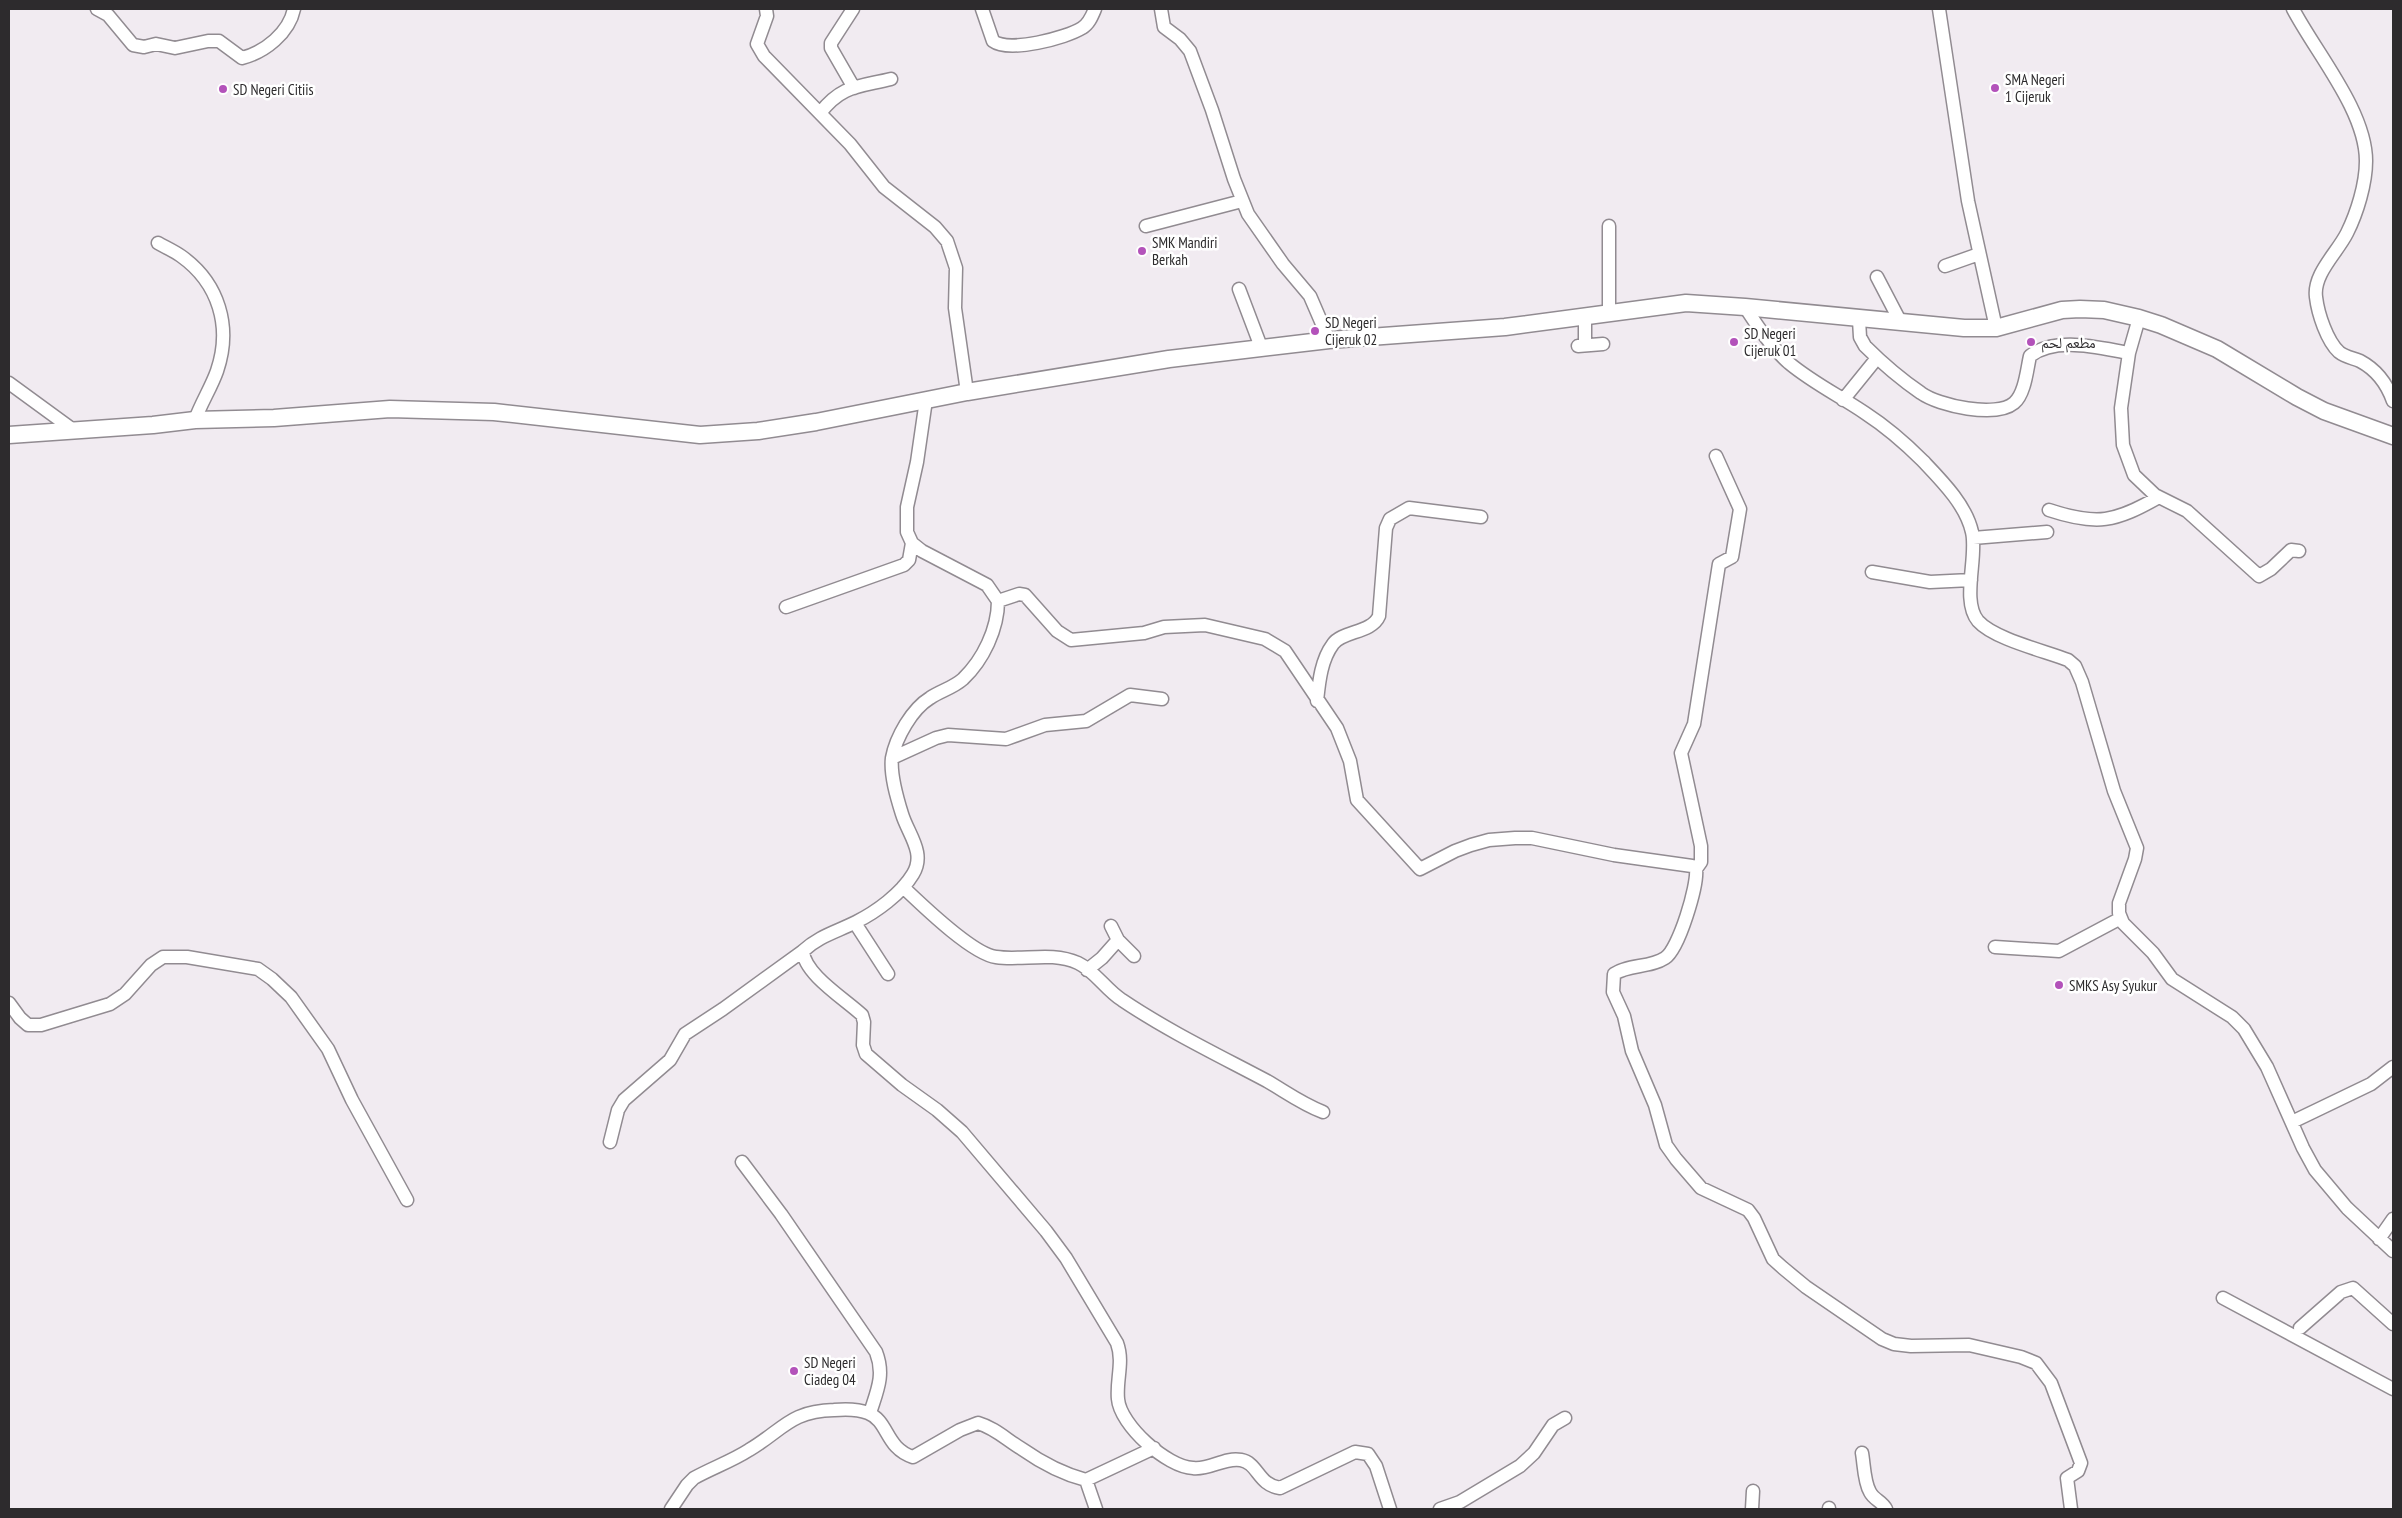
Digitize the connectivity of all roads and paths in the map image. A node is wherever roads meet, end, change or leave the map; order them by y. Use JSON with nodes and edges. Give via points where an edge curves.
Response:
{"nodes":[{"id":1,"x":97,"y":9,"type":"edge"},
{"id":2,"x":294,"y":9,"type":"edge"},
{"id":3,"x":766,"y":9,"type":"edge"},
{"id":4,"x":853,"y":9,"type":"edge"},
{"id":5,"x":982,"y":9,"type":"edge"},
{"id":6,"x":1095,"y":9,"type":"edge"},
{"id":7,"x":1161,"y":9,"type":"edge"},
{"id":8,"x":1939,"y":9,"type":"edge"},
{"id":9,"x":2294,"y":9,"type":"edge"},
{"id":10,"x":891,"y":79,"type":"dead end"},
{"id":11,"x":854,"y":88,"type":"junction"},
{"id":12,"x":825,"y":107,"type":"junction"},
{"id":13,"x":1242,"y":201,"type":"junction"},
{"id":14,"x":1146,"y":226,"type":"dead end"},
{"id":15,"x":1609,"y":226,"type":"dead end"},
{"id":16,"x":158,"y":243,"type":"dead end"},
{"id":17,"x":1979,"y":254,"type":"junction"},
{"id":18,"x":1945,"y":266,"type":"dead end"},
{"id":19,"x":1877,"y":277,"type":"dead end"},
{"id":20,"x":1238,"y":289,"type":"dead end"},
{"id":21,"x":1745,"y":307,"type":"junction"},
{"id":22,"x":1609,"y":312,"type":"junction"},
{"id":23,"x":1585,"y":316,"type":"junction"},
{"id":24,"x":2139,"y":318,"type":"junction"},
{"id":25,"x":1859,"y":320,"type":"junction"},
{"id":26,"x":1901,"y":323,"type":"junction"},
{"id":27,"x":1996,"y":328,"type":"junction"},
{"id":28,"x":1329,"y":340,"type":"junction"},
{"id":29,"x":1603,"y":344,"type":"dead end"},
{"id":30,"x":1261,"y":347,"type":"junction"},
{"id":31,"x":2129,"y":353,"type":"junction"},
{"id":32,"x":1877,"y":358,"type":"junction"},
{"id":33,"x":9,"y":383,"type":"edge"},
{"id":34,"x":968,"y":392,"type":"junction"},
{"id":35,"x":926,"y":400,"type":"junction"},
{"id":36,"x":1843,"y":400,"type":"junction"},
{"id":37,"x":2393,"y":401,"type":"edge"},
{"id":38,"x":195,"y":420,"type":"junction"},
{"id":39,"x":72,"y":429,"type":"junction"},
{"id":40,"x":9,"y":435,"type":"edge"},
{"id":41,"x":2393,"y":436,"type":"edge"},
{"id":42,"x":1716,"y":456,"type":"dead end"},
{"id":43,"x":2159,"y":497,"type":"junction"},
{"id":44,"x":2049,"y":510,"type":"dead end"},
{"id":45,"x":1481,"y":517,"type":"dead end"},
{"id":46,"x":2047,"y":532,"type":"dead end"},
{"id":47,"x":1973,"y":538,"type":"junction"},
{"id":48,"x":912,"y":543,"type":"junction"},
{"id":49,"x":2299,"y":551,"type":"dead end"},
{"id":50,"x":1872,"y":572,"type":"dead end"},
{"id":51,"x":1971,"y":586,"type":"junction"},
{"id":52,"x":998,"y":601,"type":"junction"},
{"id":53,"x":786,"y":607,"type":"dead end"},
{"id":54,"x":1162,"y":698,"type":"dead end"},
{"id":55,"x":1317,"y":701,"type":"junction"},
{"id":56,"x":892,"y":758,"type":"junction"},
{"id":57,"x":1696,"y":869,"type":"junction"},
{"id":58,"x":903,"y":887,"type":"junction"},
{"id":59,"x":2121,"y":918,"type":"junction"},
{"id":60,"x":856,"y":922,"type":"junction"},
{"id":61,"x":1111,"y":926,"type":"dead end"},
{"id":62,"x":1118,"y":940,"type":"junction"},
{"id":63,"x":1994,"y":947,"type":"dead end"},
{"id":64,"x":803,"y":951,"type":"junction"},
{"id":65,"x":1134,"y":956,"type":"dead end"},
{"id":66,"x":1087,"y":970,"type":"junction"},
{"id":67,"x":888,"y":974,"type":"dead end"},
{"id":68,"x":9,"y":1003,"type":"edge"},
{"id":69,"x":2393,"y":1067,"type":"edge"},
{"id":70,"x":1323,"y":1112,"type":"dead end"},
{"id":71,"x":2292,"y":1122,"type":"junction"},
{"id":72,"x":610,"y":1142,"type":"dead end"},
{"id":73,"x":742,"y":1162,"type":"dead end"},
{"id":74,"x":407,"y":1200,"type":"dead end"},
{"id":75,"x":2393,"y":1219,"type":"edge"},
{"id":76,"x":2379,"y":1239,"type":"junction"},
{"id":77,"x":2393,"y":1251,"type":"edge"},
{"id":78,"x":2223,"y":1298,"type":"dead end"},
{"id":79,"x":2393,"y":1324,"type":"edge"},
{"id":80,"x":2300,"y":1328,"type":"dead end"},
{"id":81,"x":2393,"y":1389,"type":"edge"},
{"id":82,"x":870,"y":1413,"type":"junction"},
{"id":83,"x":1565,"y":1418,"type":"dead end"},
{"id":84,"x":1154,"y":1448,"type":"junction"},
{"id":85,"x":1862,"y":1453,"type":"dead end"},
{"id":86,"x":1086,"y":1480,"type":"junction"},
{"id":87,"x":1753,"y":1492,"type":"dead end"},
{"id":88,"x":671,"y":1509,"type":"edge"},
{"id":89,"x":1096,"y":1509,"type":"edge"},
{"id":90,"x":1390,"y":1509,"type":"edge"},
{"id":91,"x":1440,"y":1509,"type":"edge"},
{"id":92,"x":1752,"y":1509,"type":"edge"},
{"id":93,"x":1886,"y":1509,"type":"edge"},
{"id":94,"x":2070,"y":1509,"type":"edge"}],
"edges":[{"from":1,"to":2,"type":"street","via":[[108,15],[133,45],[156,44],[175,48],[219,41],[242,58],[276,41]]},
{"from":3,"to":12,"type":"street","via":[[758,44],[764,56]]},
{"from":4,"to":11,"type":"street","via":[[831,42],[831,48]]},
{"from":5,"to":6,"type":"street","via":[[993,41],[1022,45],[1083,28]]},
{"from":7,"to":13,"type":"street","via":[[1164,27],[1180,39],[1193,57]]},
{"from":8,"to":17,"type":"street"},
{"from":9,"to":37,"type":"street","via":[[2348,99],[2359,125],[2366,160],[2362,189],[2351,224],[2319,279],[2316,297],[2333,345],[2376,372]]},
{"from":10,"to":11,"type":"street"},
{"from":11,"to":12,"type":"street","via":[[842,91]]},
{"from":12,"to":34,"type":"street","via":[[884,187],[935,227],[950,248],[956,268],[955,308]]},
{"from":13,"to":14,"type":"street"},
{"from":13,"to":28,"type":"street","via":[[1256,226],[1310,296]]},
{"from":15,"to":22,"type":"street"},
{"from":16,"to":38,"type":"street","via":[[181,256],[201,274],[215,296],[224,322],[224,347],[217,372]]},
{"from":17,"to":18,"type":"street"},
{"from":17,"to":27,"type":"street"},
{"from":19,"to":26,"type":"street"},
{"from":20,"to":30,"type":"street"},
{"from":21,"to":22,"type":"main road","via":[[1686,304]]},
{"from":21,"to":25,"type":"main road"},
{"from":21,"to":36,"type":"street","via":[[1781,356]]},
{"from":22,"to":23,"type":"main road"},
{"from":23,"to":28,"type":"main road","via":[[1505,327]]},
{"from":23,"to":29,"type":"street","via":[[1581,345]]},
{"from":24,"to":27,"type":"main road","via":[[2104,310],[2071,310]]},
{"from":24,"to":31,"type":"street"},
{"from":24,"to":41,"type":"main road","via":[[2217,349],[2296,398]]},
{"from":25,"to":26,"type":"main road"},
{"from":25,"to":32,"type":"street","via":[[1862,342]]},
{"from":26,"to":27,"type":"main road"},
{"from":28,"to":30,"type":"main road"},
{"from":30,"to":34,"type":"main road"},
{"from":31,"to":32,"type":"street","via":[[2090,347],[2044,348],[2030,356],[2014,404],[1985,411],[1934,400]]},
{"from":31,"to":43,"type":"street","via":[[2121,408],[2123,445],[2134,476]]},
{"from":32,"to":36,"type":"street"},
{"from":33,"to":39,"type":"street"},
{"from":34,"to":35,"type":"main road"},
{"from":35,"to":38,"type":"main road","via":[[758,431],[700,435],[494,412],[390,409]]},
{"from":35,"to":48,"type":"street","via":[[905,518]]},
{"from":36,"to":47,"type":"street","via":[[1874,420],[1922,461],[1958,503]]},
{"from":38,"to":39,"type":"main road"},
{"from":39,"to":40,"type":"main road"},
{"from":42,"to":57,"type":"street","via":[[1740,508],[1740,520],[1732,557],[1719,564],[1694,724],[1682,748],[1701,846],[1701,862]]},
{"from":43,"to":44,"type":"street","via":[[2134,511],[2102,520],[2076,519]]},
{"from":43,"to":49,"type":"street","via":[[2187,511],[2259,576],[2291,550]]},
{"from":45,"to":55,"type":"street","via":[[1409,508],[1390,519],[1386,528],[1377,621],[1334,643],[1324,662]]},
{"from":46,"to":47,"type":"street"},
{"from":47,"to":51,"type":"street"},
{"from":48,"to":52,"type":"street","via":[[987,584]]},
{"from":48,"to":53,"type":"street","via":[[910,560],[904,565]]},
{"from":50,"to":51,"type":"street"},
{"from":51,"to":59,"type":"street","via":[[1977,620],[1987,628],[2068,660],[2077,669],[2114,791],[2137,848],[2119,903]]},
{"from":52,"to":55,"type":"street","via":[[1025,595],[1057,631],[1071,640],[1164,627],[1205,625],[1265,639],[1285,651]]},
{"from":52,"to":56,"type":"street","via":[[996,623],[976,662],[962,679],[921,705],[901,735]]},
{"from":54,"to":56,"type":"street","via":[[1130,695],[1086,721],[1045,725],[1006,739],[948,735]]},
{"from":55,"to":57,"type":"street","via":[[1337,728],[1345,746],[1357,800],[1420,869],[1455,851],[1489,840],[1532,838]]},
{"from":56,"to":58,"type":"street","via":[[902,816],[918,857],[913,874]]},
{"from":57,"to":94,"type":"street","via":[[1694,890],[1677,940],[1668,955],[1656,962],[1621,970],[1614,974],[1612,983],[1627,1025],[1632,1051],[1659,1116],[1666,1145],[1701,1188],[1748,1210],[1773,1259],[1806,1287],[1882,1339],[1911,1346],[1969,1345],[2036,1363],[2051,1383],[2081,1463],[2078,1471],[2067,1478]]},
{"from":58,"to":60,"type":"street"},
{"from":58,"to":66,"type":"street","via":[[931,913],[988,956],[1046,956],[1074,962]]},
{"from":59,"to":63,"type":"street","via":[[2059,951]]},
{"from":59,"to":71,"type":"street","via":[[2172,979],[2232,1016],[2244,1029],[2267,1067]]},
{"from":60,"to":64,"type":"street","via":[[824,935]]},
{"from":60,"to":67,"type":"street"},
{"from":61,"to":62,"type":"street"},
{"from":62,"to":65,"type":"street"},
{"from":62,"to":66,"type":"street"},
{"from":64,"to":72,"type":"street","via":[[685,1034],[670,1060],[624,1100],[618,1110]]},
{"from":64,"to":84,"type":"street","via":[[807,966],[862,1016],[866,1054],[962,1132],[1066,1258],[1117,1343],[1121,1368],[1118,1398],[1123,1416]]},
{"from":66,"to":70,"type":"street","via":[[1119,998],[1149,1017],[1297,1101]]},
{"from":68,"to":74,"type":"street","via":[[28,1024],[41,1024],[110,1004],[163,957],[187,957],[258,969],[291,997],[328,1049]]},
{"from":69,"to":71,"type":"street","via":[[2371,1084]]},
{"from":71,"to":76,"type":"street","via":[[2315,1170]]},
{"from":73,"to":82,"type":"street","via":[[876,1352],[881,1380]]},
{"from":75,"to":76,"type":"street"},
{"from":76,"to":77,"type":"street"},
{"from":78,"to":81,"type":"street"},
{"from":79,"to":80,"type":"street","via":[[2354,1288],[2341,1292]]},
{"from":82,"to":86,"type":"street","via":[[902,1453],[914,1456],[953,1433],[978,1423],[996,1430],[1067,1475]]},
{"from":82,"to":88,"type":"street","via":[[843,1409],[814,1410],[796,1416],[748,1451],[694,1478]]},
{"from":83,"to":91,"type":"street","via":[[1553,1425],[1534,1453],[1520,1466],[1460,1502]]},
{"from":84,"to":86,"type":"street"},
{"from":84,"to":90,"type":"street","via":[[1180,1466],[1193,1468],[1240,1460],[1247,1462],[1263,1482],[1280,1488],[1354,1452],[1368,1454],[1376,1466]]},
{"from":85,"to":93,"type":"street","via":[[1869,1490]]},
{"from":86,"to":89,"type":"street"},
{"from":87,"to":92,"type":"street"}]}
